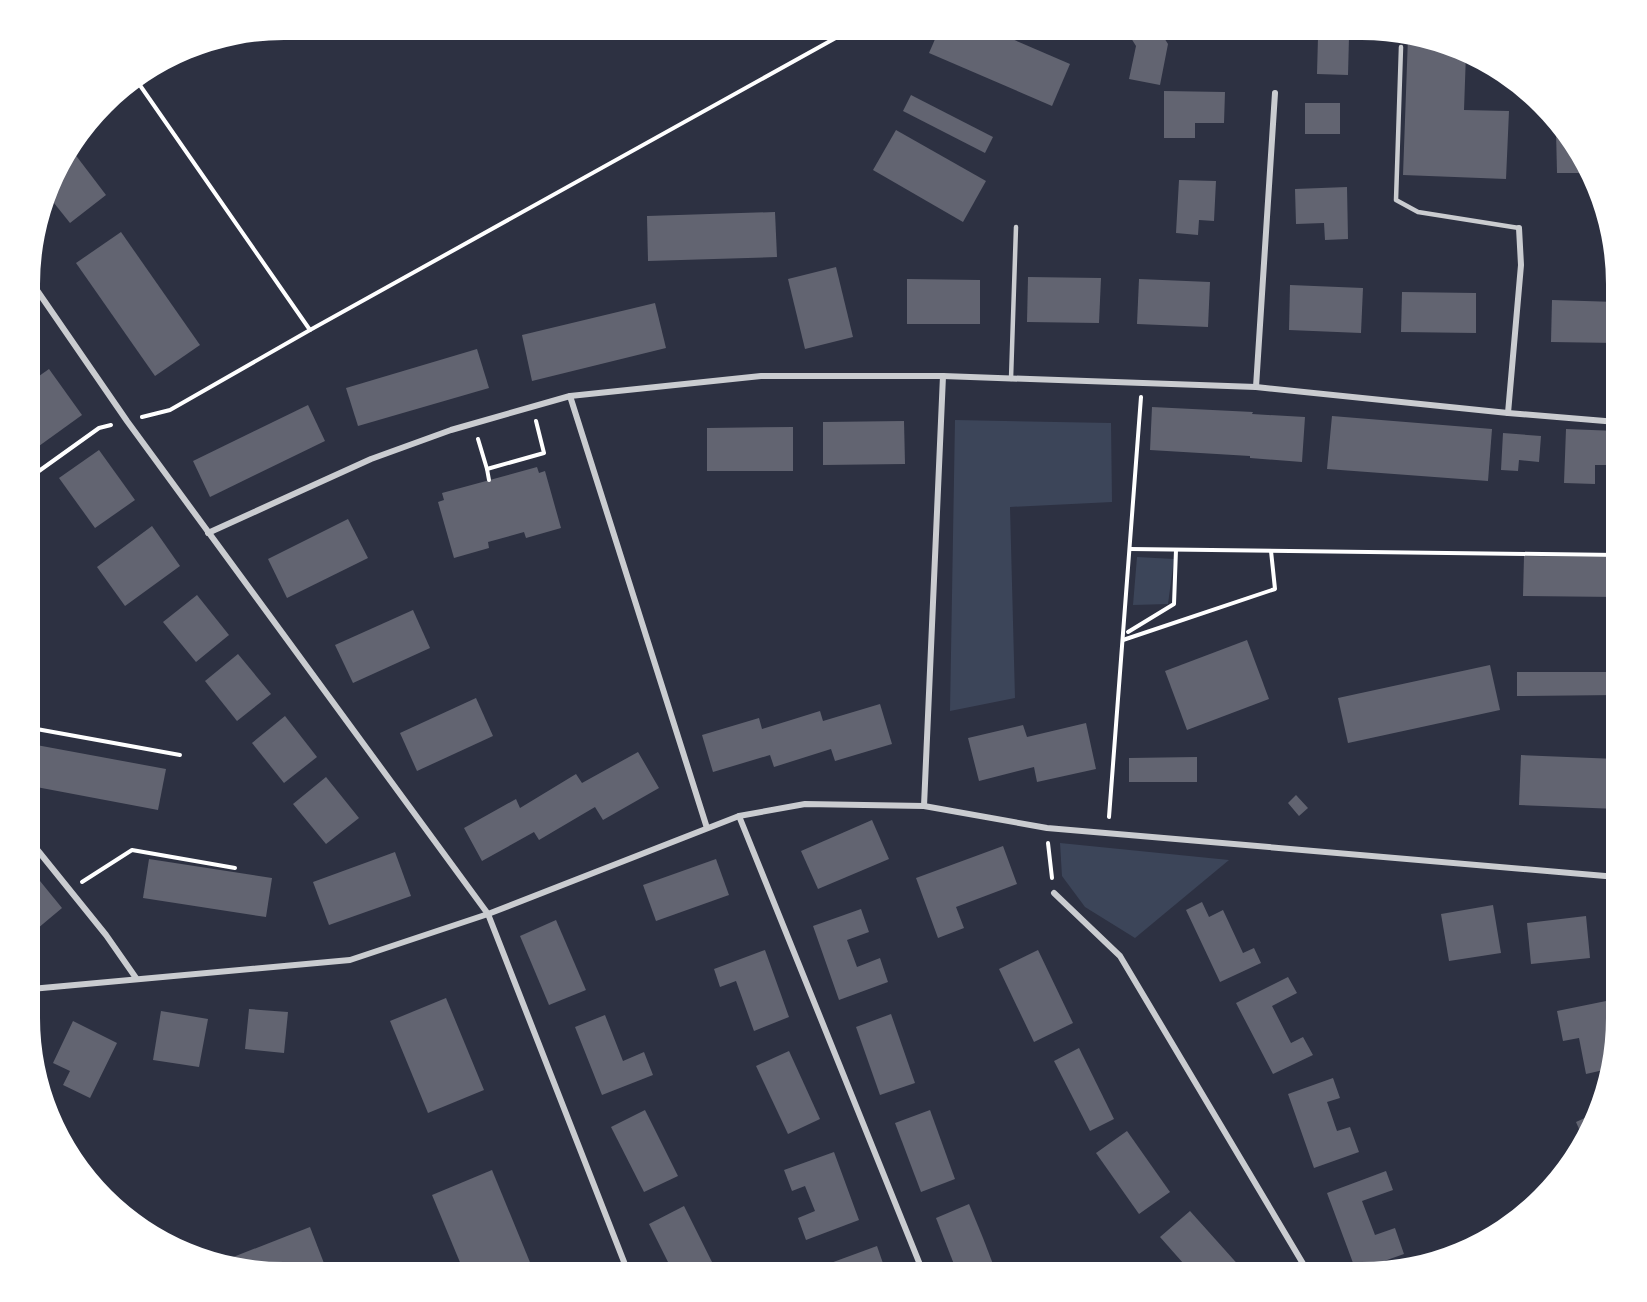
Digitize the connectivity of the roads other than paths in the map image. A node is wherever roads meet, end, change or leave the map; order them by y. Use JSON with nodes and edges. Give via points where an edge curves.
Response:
{"nodes":[{"id":1,"x":1401,"y":47,"type":"dead end"},
{"id":2,"x":1275,"y":93,"type":"dead end"},
{"id":3,"x":1016,"y":227,"type":"dead end"},
{"id":4,"x":1519,"y":228,"type":"joint"},
{"id":5,"x":41,"y":296,"type":"edge"},
{"id":6,"x":943,"y":376,"type":"junction"},
{"id":7,"x":1011,"y":379,"type":"junction"},
{"id":8,"x":1256,"y":387,"type":"junction"},
{"id":9,"x":570,"y":396,"type":"junction"},
{"id":10,"x":1508,"y":413,"type":"junction"},
{"id":11,"x":1606,"y":421,"type":"edge"},
{"id":12,"x":208,"y":533,"type":"junction"},
{"id":13,"x":924,"y":806,"type":"junction"},
{"id":14,"x":739,"y":816,"type":"junction"},
{"id":15,"x":707,"y":828,"type":"junction"},
{"id":16,"x":41,"y":855,"type":"edge"},
{"id":17,"x":1606,"y":876,"type":"edge"},
{"id":18,"x":1054,"y":893,"type":"road end"},
{"id":19,"x":488,"y":914,"type":"junction"},
{"id":20,"x":136,"y":978,"type":"junction"},
{"id":21,"x":41,"y":988,"type":"edge"},
{"id":22,"x":624,"y":1262,"type":"edge"},
{"id":23,"x":919,"y":1262,"type":"edge"},
{"id":24,"x":1302,"y":1262,"type":"edge"}],
"edges":[{"from":1,"to":4,"type":"lane","via":[[1396,200],[1418,212]]},
{"from":2,"to":8,"type":"street"},
{"from":3,"to":7,"type":"lane"},
{"from":4,"to":10,"type":"street","via":[[1521,265]]},
{"from":5,"to":12,"type":"street"},
{"from":6,"to":7,"type":"street"},
{"from":6,"to":9,"type":"street","via":[[761,376]]},
{"from":6,"to":13,"type":"street"},
{"from":7,"to":8,"type":"street"},
{"from":8,"to":10,"type":"street"},
{"from":9,"to":12,"type":"street","via":[[451,430],[371,459]]},
{"from":9,"to":15,"type":"street"},
{"from":10,"to":11,"type":"street"},
{"from":12,"to":19,"type":"street"},
{"from":13,"to":14,"type":"street","via":[[805,804]]},
{"from":13,"to":17,"type":"street","via":[[1047,828]]},
{"from":14,"to":15,"type":"street"},
{"from":14,"to":23,"type":"street"},
{"from":15,"to":19,"type":"street"},
{"from":16,"to":20,"type":"street"},
{"from":18,"to":24,"type":"street","via":[[1120,956]]},
{"from":19,"to":20,"type":"street","via":[[350,960]]},
{"from":19,"to":22,"type":"street"},
{"from":20,"to":21,"type":"street"}]}
